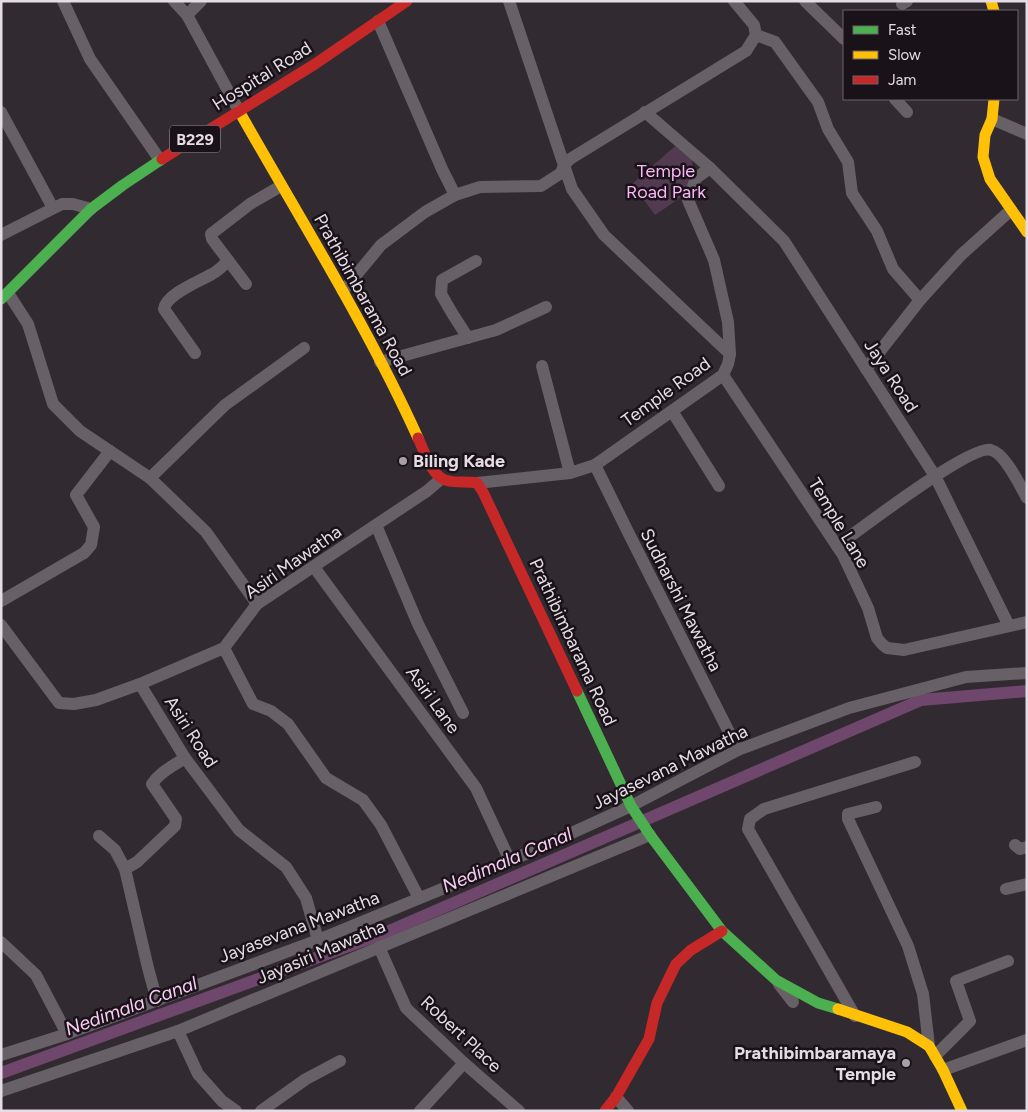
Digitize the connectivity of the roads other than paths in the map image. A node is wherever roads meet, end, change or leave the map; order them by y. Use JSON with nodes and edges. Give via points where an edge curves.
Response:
{"nodes":[{"id":1,"x":63,"y":1,"type":"edge"},
{"id":2,"x":174,"y":1,"type":"edge"},
{"id":3,"x":201,"y":1,"type":"edge"},
{"id":4,"x":407,"y":1,"type":"edge"},
{"id":5,"x":509,"y":1,"type":"edge"},
{"id":6,"x":734,"y":1,"type":"edge"},
{"id":7,"x":806,"y":1,"type":"edge"},
{"id":8,"x":187,"y":14,"type":"junction"},
{"id":9,"x":378,"y":21,"type":"junction"},
{"id":10,"x":756,"y":35,"type":"junction"},
{"id":11,"x":843,"y":38,"type":"edge"},
{"id":12,"x":896,"y":100,"type":"edge"},
{"id":13,"x":994,"y":100,"type":"edge"},
{"id":14,"x":1,"y":112,"type":"edge"},
{"id":15,"x":239,"y":112,"type":"junction"},
{"id":16,"x":645,"y":112,"type":"junction"},
{"id":17,"x":906,"y":112,"type":"dead end"},
{"id":18,"x":992,"y":119,"type":"junction"},
{"id":19,"x":1027,"y":134,"type":"edge"},
{"id":20,"x":160,"y":160,"type":"junction"},
{"id":21,"x":564,"y":165,"type":"junction"},
{"id":22,"x":710,"y":168,"type":"junction"},
{"id":23,"x":281,"y":186,"type":"junction"},
{"id":24,"x":455,"y":195,"type":"junction"},
{"id":25,"x":53,"y":208,"type":"junction"},
{"id":26,"x":91,"y":209,"type":"junction"},
{"id":27,"x":1011,"y":210,"type":"junction"},
{"id":28,"x":1027,"y":232,"type":"edge"},
{"id":29,"x":1,"y":235,"type":"edge"},
{"id":30,"x":476,"y":261,"type":"dead end"},
{"id":31,"x":228,"y":262,"type":"junction"},
{"id":32,"x":246,"y":284,"type":"dead end"},
{"id":33,"x":343,"y":291,"type":"junction"},
{"id":34,"x":3,"y":292,"type":"edge"},
{"id":35,"x":920,"y":300,"type":"junction"},
{"id":36,"x":546,"y":307,"type":"dead end"},
{"id":37,"x":468,"y":338,"type":"junction"},
{"id":38,"x":304,"y":348,"type":"dead end"},
{"id":39,"x":195,"y":353,"type":"dead end"},
{"id":40,"x":730,"y":354,"type":"junction"},
{"id":41,"x":380,"y":362,"type":"junction"},
{"id":42,"x":542,"y":366,"type":"dead end"},
{"id":43,"x":866,"y":369,"type":"junction"},
{"id":44,"x":723,"y":375,"type":"junction"},
{"id":45,"x":672,"y":410,"type":"junction"},
{"id":46,"x":110,"y":451,"type":"junction"},
{"id":47,"x":595,"y":465,"type":"junction"},
{"id":48,"x":570,"y":472,"type":"junction"},
{"id":49,"x":934,"y":476,"type":"junction"},
{"id":50,"x":150,"y":478,"type":"junction"},
{"id":51,"x":441,"y":479,"type":"junction"},
{"id":52,"x":477,"y":483,"type":"junction"},
{"id":53,"x":719,"y":486,"type":"dead end"},
{"id":54,"x":1027,"y":498,"type":"edge"},
{"id":55,"x":376,"y":525,"type":"junction"},
{"id":56,"x":836,"y":546,"type":"junction"},
{"id":57,"x":314,"y":567,"type":"junction"},
{"id":58,"x":1,"y":601,"type":"edge"},
{"id":59,"x":258,"y":604,"type":"junction"},
{"id":60,"x":1027,"y":622,"type":"edge"},
{"id":61,"x":1,"y":625,"type":"edge"},
{"id":62,"x":1009,"y":626,"type":"junction"},
{"id":63,"x":224,"y":648,"type":"junction"},
{"id":64,"x":1027,"y":673,"type":"edge"},
{"id":65,"x":140,"y":684,"type":"junction"},
{"id":66,"x":463,"y":713,"type":"dead end"},
{"id":67,"x":738,"y":750,"type":"junction"},
{"id":68,"x":185,"y":758,"type":"junction"},
{"id":69,"x":915,"y":762,"type":"dead end"},
{"id":70,"x":876,"y":807,"type":"dead end"},
{"id":71,"x":633,"y":809,"type":"junction"},
{"id":72,"x":648,"y":832,"type":"junction"},
{"id":73,"x":100,"y":836,"type":"dead end"},
{"id":74,"x":510,"y":862,"type":"junction"},
{"id":75,"x":125,"y":869,"type":"junction"},
{"id":76,"x":1027,"y":884,"type":"edge"},
{"id":77,"x":1006,"y":889,"type":"dead end"},
{"id":78,"x":419,"y":898,"type":"junction"},
{"id":79,"x":722,"y":931,"type":"junction"},
{"id":80,"x":318,"y":940,"type":"junction"},
{"id":81,"x":1,"y":942,"type":"edge"},
{"id":82,"x":379,"y":947,"type":"junction"},
{"id":83,"x":1008,"y":962,"type":"dead end"},
{"id":84,"x":776,"y":980,"type":"junction"},
{"id":85,"x":157,"y":1001,"type":"junction"},
{"id":86,"x":793,"y":1002,"type":"dead end"},
{"id":87,"x":855,"y":1016,"type":"junction"},
{"id":88,"x":178,"y":1031,"type":"junction"},
{"id":89,"x":67,"y":1034,"type":"junction"},
{"id":90,"x":1027,"y":1040,"type":"edge"},
{"id":91,"x":932,"y":1051,"type":"junction"},
{"id":92,"x":1,"y":1055,"type":"edge"},
{"id":93,"x":340,"y":1061,"type":"dead end"},
{"id":94,"x":464,"y":1063,"type":"junction"},
{"id":95,"x":943,"y":1070,"type":"junction"},
{"id":96,"x":1,"y":1091,"type":"edge"},
{"id":97,"x":616,"y":1097,"type":"junction"},
{"id":98,"x":236,"y":1111,"type":"edge"},
{"id":99,"x":261,"y":1111,"type":"edge"},
{"id":100,"x":420,"y":1111,"type":"edge"},
{"id":101,"x":519,"y":1111,"type":"edge"},
{"id":102,"x":605,"y":1111,"type":"edge"},
{"id":103,"x":628,"y":1111,"type":"edge"},
{"id":104,"x":962,"y":1111,"type":"edge"}],
"edges":[{"from":1,"to":20,"type":"street","via":[[90,59]]},
{"from":2,"to":8,"type":"street"},
{"from":3,"to":8,"type":"street"},
{"from":4,"to":9,"type":"street","name":"Hospital Road","number":"B229"},
{"from":5,"to":21,"type":"street"},
{"from":6,"to":10,"type":"street","via":[[754,26]]},
{"from":7,"to":11,"type":"street"},
{"from":8,"to":15,"type":"street"},
{"from":9,"to":15,"type":"street","name":"Hospital Road","number":"B229"},
{"from":9,"to":24,"type":"street"},
{"from":10,"to":16,"type":"street","via":[[746,51]]},
{"from":10,"to":35,"type":"street","via":[[775,42],[818,102],[828,129],[848,162],[852,193],[878,231],[893,269]]},
{"from":12,"to":17,"type":"street"},
{"from":13,"to":18,"type":"street"},
{"from":14,"to":25,"type":"street"},
{"from":15,"to":20,"type":"street","name":"Hospital Road","number":"B229"},
{"from":15,"to":23,"type":"street","name":"Prathibimbarama Road"},
{"from":16,"to":21,"type":"street"},
{"from":16,"to":22,"type":"street","name":"Jaya Road"},
{"from":18,"to":19,"type":"street"},
{"from":18,"to":27,"type":"street","via":[[985,135],[983,158],[990,179]]},
{"from":20,"to":26,"type":"street","name":"Hospital Road","number":"B229"},
{"from":21,"to":24,"type":"street","via":[[561,174],[541,186],[480,187]]},
{"from":21,"to":40,"type":"street","via":[[572,189],[604,235]]},
{"from":22,"to":40,"type":"street","name":"Temple Road","via":[[696,178],[688,200],[714,260],[728,322]]},
{"from":22,"to":43,"type":"street","name":"Jaya Road","via":[[784,240]]},
{"from":23,"to":31,"type":"street","via":[[250,204],[211,234]]},
{"from":23,"to":33,"type":"street","name":"Prathibimbarama Road"},
{"from":24,"to":33,"type":"street","via":[[425,212],[381,245]]},
{"from":25,"to":26,"type":"street","via":[[73,204]]},
{"from":25,"to":29,"type":"street"},
{"from":26,"to":34,"type":"street","name":"Hospital Road","number":"B229"},
{"from":27,"to":28,"type":"street"},
{"from":27,"to":35,"type":"street","via":[[961,255]]},
{"from":30,"to":37,"type":"street","via":[[442,280],[441,294]]},
{"from":31,"to":32,"type":"street"},
{"from":31,"to":39,"type":"street","via":[[164,304],[164,309]]},
{"from":33,"to":41,"type":"street","name":"Prathibimbarama Road"},
{"from":34,"to":46,"type":"street","via":[[28,324],[53,404],[80,432]]},
{"from":35,"to":43,"type":"street"},
{"from":36,"to":37,"type":"street","via":[[496,330]]},
{"from":37,"to":41,"type":"street"},
{"from":38,"to":50,"type":"street","via":[[225,405]]},
{"from":40,"to":44,"type":"street","name":"Temple Road"},
{"from":41,"to":51,"type":"street","name":"Prathibimbarama Road","via":[[431,466]]},
{"from":42,"to":48,"type":"street"},
{"from":43,"to":49,"type":"street","name":"Jaya Road"},
{"from":44,"to":45,"type":"street","name":"Temple Road"},
{"from":44,"to":56,"type":"street","name":"Temple Lane"},
{"from":45,"to":47,"type":"street","name":"Temple Road"},
{"from":45,"to":53,"type":"street"},
{"from":46,"to":50,"type":"street"},
{"from":46,"to":58,"type":"street","via":[[76,495],[94,527],[92,545],[84,553]]},
{"from":47,"to":48,"type":"street","name":"Temple Road"},
{"from":47,"to":67,"type":"street","name":"Sudharshi Mawatha"},
{"from":48,"to":52,"type":"street","name":"Temple Road"},
{"from":49,"to":54,"type":"street","via":[[980,451],[991,450],[1002,457]]},
{"from":49,"to":56,"type":"street"},
{"from":49,"to":62,"type":"street","name":"Jaya Road"},
{"from":50,"to":59,"type":"street","via":[[206,532]]},
{"from":51,"to":52,"type":"street"},
{"from":51,"to":55,"type":"street","name":"Asiri Mawatha"},
{"from":52,"to":71,"type":"street","name":"Prathibimbarama Road"},
{"from":55,"to":57,"type":"street","name":"Asiri Mawatha"},
{"from":55,"to":66,"type":"street","via":[[418,624]]},
{"from":56,"to":62,"type":"street","name":"Temple Lane","via":[[868,608],[877,638],[887,648],[904,650]]},
{"from":57,"to":59,"type":"street","name":"Asiri Mawatha"},
{"from":57,"to":74,"type":"street","name":"Asiri Lane","via":[[476,788]]},
{"from":59,"to":63,"type":"street","name":"Asiri Mawatha"},
{"from":60,"to":62,"type":"street","name":"Temple Lane"},
{"from":61,"to":65,"type":"street","via":[[59,703],[96,700]]},
{"from":63,"to":65,"type":"street","name":"Asiri Mawatha"},
{"from":63,"to":78,"type":"street","via":[[253,704],[271,710],[288,724],[326,778],[362,800],[381,825]]},
{"from":64,"to":67,"type":"street","name":"Jayasevana Mawatha","via":[[966,677],[848,708]]},
{"from":65,"to":68,"type":"street","name":"Asiri Road"},
{"from":67,"to":71,"type":"street","name":"Jayasevana Mawatha"},
{"from":68,"to":75,"type":"street","via":[[158,775],[152,784],[176,819],[175,826],[137,862]]},
{"from":68,"to":80,"type":"street","name":"Asiri Road","via":[[239,830],[286,868],[306,898]]},
{"from":69,"to":87,"type":"street","via":[[764,809],[750,819],[748,829]]},
{"from":70,"to":91,"type":"street","via":[[848,814],[848,819],[908,946],[923,994]]},
{"from":71,"to":72,"type":"street","name":"Prathibimbarama Road"},
{"from":71,"to":74,"type":"street","name":"Jayasevana Mawatha"},
{"from":72,"to":79,"type":"street","name":"Prathibimbarama Road"},
{"from":72,"to":82,"type":"street","name":"Jayasiri Mawatha"},
{"from":73,"to":75,"type":"street","via":[[115,850]]},
{"from":74,"to":78,"type":"street","name":"Jayasevana Mawatha"},
{"from":75,"to":85,"type":"street"},
{"from":76,"to":77,"type":"street"},
{"from":78,"to":80,"type":"street","name":"Jayasevana Mawatha"},
{"from":79,"to":84,"type":"street","name":"Prathibimbarama Road"},
{"from":79,"to":97,"type":"street","via":[[691,950],[676,964],[657,1003],[649,1039]]},
{"from":80,"to":85,"type":"street","name":"Jayasevana Mawatha"},
{"from":81,"to":89,"type":"street","via":[[36,975]]},
{"from":82,"to":88,"type":"street","name":"Jayasiri Mawatha"},
{"from":82,"to":94,"type":"street","name":"Robert Place","via":[[406,1008]]},
{"from":83,"to":91,"type":"street","via":[[956,981],[970,1022]]},
{"from":84,"to":86,"type":"street"},
{"from":84,"to":87,"type":"street","name":"Prathibimbarama Road","via":[[818,1002]]},
{"from":85,"to":89,"type":"street","name":"Jayasevana Mawatha"},
{"from":87,"to":91,"type":"street","name":"Prathibimbarama Road","via":[[906,1032]]},
{"from":88,"to":96,"type":"street","name":"Jayasiri Mawatha"},
{"from":88,"to":98,"type":"street","via":[[198,1074],[222,1101]]},
{"from":89,"to":92,"type":"street","name":"Jayasevana Mawatha"},
{"from":90,"to":95,"type":"street"},
{"from":91,"to":95,"type":"street","name":"Prathibimbarama Road"},
{"from":93,"to":99,"type":"street","via":[[306,1079]]},
{"from":94,"to":100,"type":"street"},
{"from":94,"to":101,"type":"street","name":"Robert Place"},
{"from":95,"to":104,"type":"street","name":"Prathibimbarama Road"},
{"from":97,"to":102,"type":"street"},
{"from":97,"to":103,"type":"street"}]}
